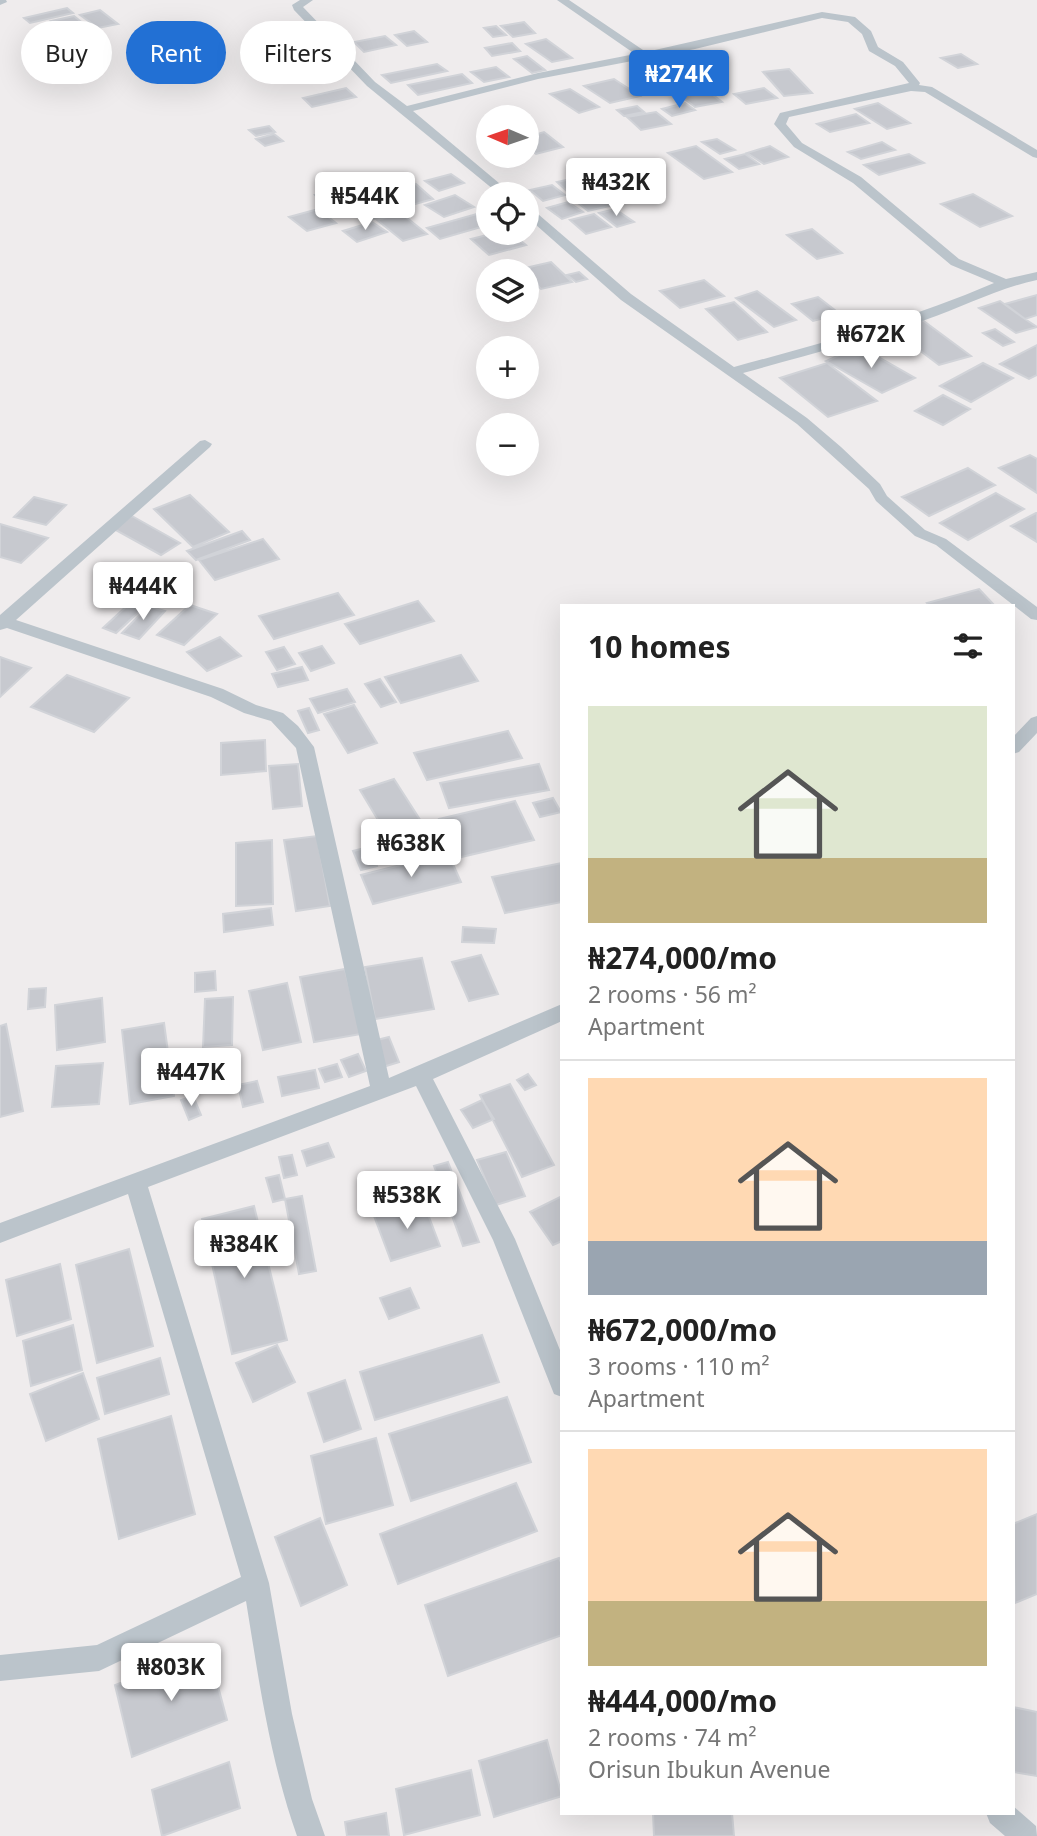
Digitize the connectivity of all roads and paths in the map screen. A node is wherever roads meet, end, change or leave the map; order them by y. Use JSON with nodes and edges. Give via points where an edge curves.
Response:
{"nodes":[{"id":1,"x":308,"y":0,"type":"edge"},
{"id":2,"x":562,"y":0,"type":"edge"},
{"id":3,"x":644,"y":56,"type":"junction"},
{"id":4,"x":911,"y":88,"type":"junction"},
{"id":5,"x":405,"y":110,"type":"junction"},
{"id":6,"x":1037,"y":155,"type":"edge"},
{"id":7,"x":492,"y":182,"type":"edge"},
{"id":8,"x":539,"y":221,"type":"edge"},
{"id":9,"x":1037,"y":276,"type":"edge"},
{"id":10,"x":1005,"y":283,"type":"junction"},
{"id":11,"x":734,"y":371,"type":"junction"},
{"id":12,"x":205,"y":444,"type":"dead end"},
{"id":13,"x":1037,"y":615,"type":"edge"},
{"id":14,"x":1,"y":622,"type":"edge"},
{"id":15,"x":1037,"y":722,"type":"edge"},
{"id":16,"x":1015,"y":746,"type":"edge"},
{"id":17,"x":560,"y":1013,"type":"edge"},
{"id":18,"x":421,"y":1075,"type":"junction"},
{"id":19,"x":381,"y":1088,"type":"junction"},
{"id":20,"x":135,"y":1181,"type":"junction"},
{"id":21,"x":0,"y":1233,"type":"edge"},
{"id":22,"x":560,"y":1381,"type":"edge"},
{"id":23,"x":256,"y":1583,"type":"junction"},
{"id":24,"x":0,"y":1668,"type":"edge"},
{"id":25,"x":1002,"y":1815,"type":"edge"},
{"id":26,"x":311,"y":1836,"type":"edge"},
{"id":27,"x":1026,"y":1836,"type":"edge"}],
"edges":[{"from":1,"to":5,"type":"street","via":[[297,5],[298,9],[372,84]]},
{"from":2,"to":3,"type":"street"},
{"from":3,"to":4,"type":"street","via":[[835,15],[861,26],[873,49],[899,64],[915,83]]},
{"from":3,"to":5,"type":"street","via":[[538,76]]},
{"from":4,"to":6,"type":"street","via":[[942,96]]},
{"from":4,"to":10,"type":"street","via":[[784,115],[780,124],[798,145],[857,180],[955,262]]},
{"from":5,"to":7,"type":"street"},
{"from":8,"to":11,"type":"street","via":[[626,297]]},
{"from":9,"to":10,"type":"street"},
{"from":10,"to":11,"type":"street","via":[[919,318]]},
{"from":11,"to":13,"type":"street","via":[[836,450],[920,533],[941,542]]},
{"from":12,"to":14,"type":"street"},
{"from":14,"to":19,"type":"street","via":[[218,693],[277,717],[292,730],[305,747]]},
{"from":15,"to":16,"type":"street"},
{"from":17,"to":18,"type":"street"},
{"from":18,"to":19,"type":"street"},
{"from":18,"to":22,"type":"street","via":[[504,1239]]},
{"from":19,"to":20,"type":"street"},
{"from":20,"to":21,"type":"street"},
{"from":20,"to":23,"type":"street"},
{"from":23,"to":24,"type":"street","via":[[99,1658]]},
{"from":23,"to":26,"type":"street","via":[[278,1714]]},
{"from":25,"to":27,"type":"street"}]}
